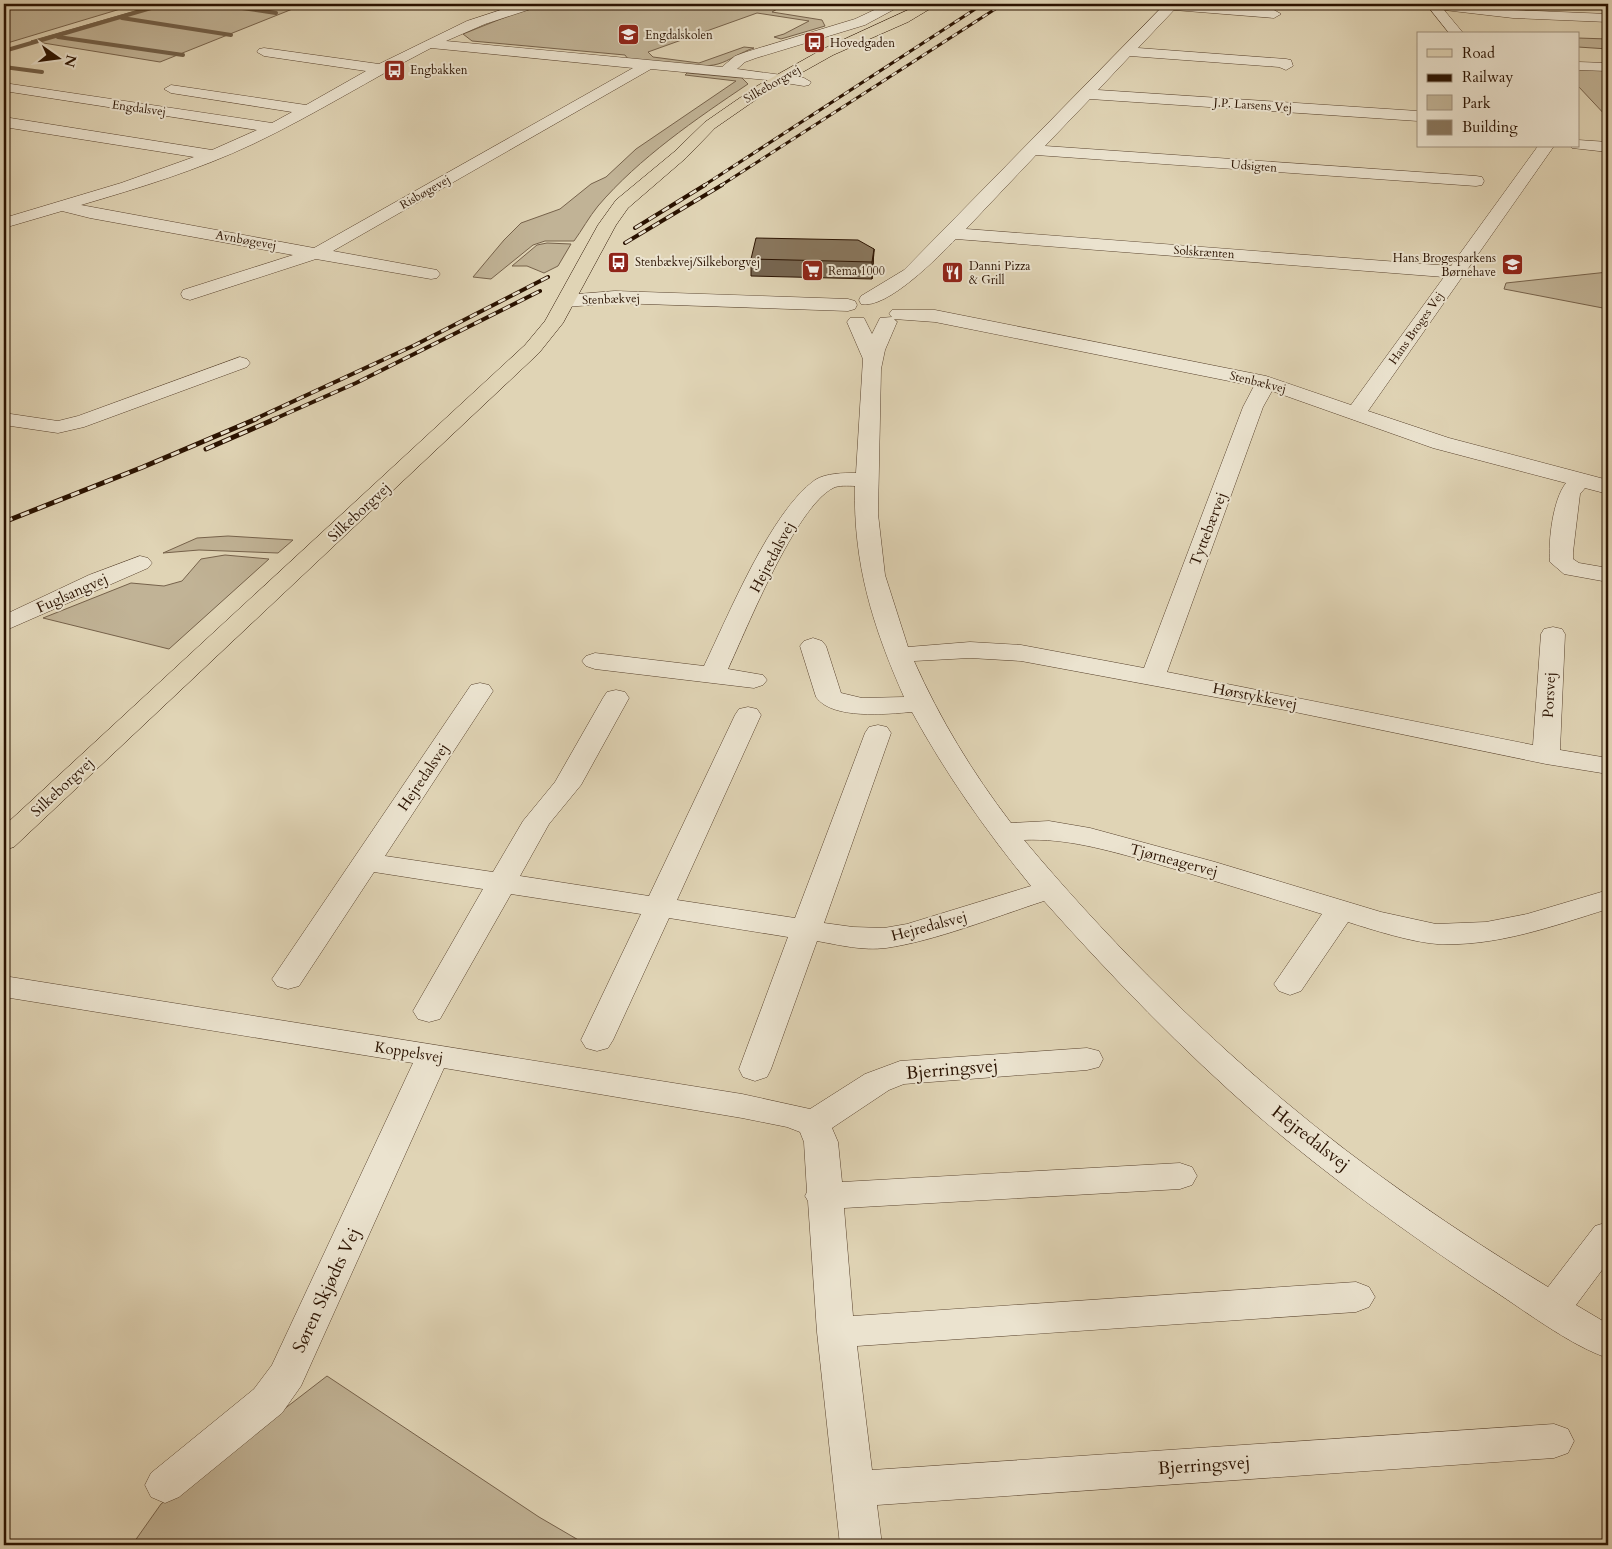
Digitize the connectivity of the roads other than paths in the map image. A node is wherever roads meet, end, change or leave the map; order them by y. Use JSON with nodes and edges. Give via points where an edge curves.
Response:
{"nodes":[{"id":1,"x":532,"y":4,"type":"edge"},
{"id":2,"x":897,"y":4,"type":"edge"},
{"id":3,"x":931,"y":4,"type":"edge"},
{"id":4,"x":1434,"y":4,"type":"edge"},
{"id":5,"x":1172,"y":5,"type":"edge"},
{"id":6,"x":1274,"y":14,"type":"edge"},
{"id":7,"x":1608,"y":18,"type":"edge"},
{"id":8,"x":903,"y":19,"type":"junction"},
{"id":9,"x":1455,"y":32,"type":"edge"},
{"id":10,"x":430,"y":44,"type":"junction"},
{"id":11,"x":264,"y":52,"type":"dead end"},
{"id":12,"x":1127,"y":52,"type":"junction"},
{"id":13,"x":648,"y":65,"type":"junction"},
{"id":14,"x":1286,"y":66,"type":"dead end"},
{"id":15,"x":1580,"y":66,"type":"edge"},
{"id":16,"x":1608,"y":67,"type":"edge"},
{"id":17,"x":382,"y":70,"type":"junction"},
{"id":18,"x":725,"y":72,"type":"junction"},
{"id":19,"x":784,"y":85,"type":"junction"},
{"id":20,"x":4,"y":87,"type":"edge"},
{"id":21,"x":171,"y":89,"type":"dead end"},
{"id":22,"x":1088,"y":94,"type":"junction"},
{"id":23,"x":309,"y":110,"type":"junction"},
{"id":24,"x":754,"y":112,"type":"dead end"},
{"id":25,"x":1417,"y":116,"type":"edge"},
{"id":26,"x":4,"y":122,"type":"edge"},
{"id":27,"x":274,"y":128,"type":"junction"},
{"id":28,"x":1580,"y":145,"type":"edge"},
{"id":29,"x":1608,"y":147,"type":"edge"},
{"id":30,"x":1545,"y":148,"type":"edge"},
{"id":31,"x":1032,"y":150,"type":"junction"},
{"id":32,"x":680,"y":155,"type":"junction"},
{"id":33,"x":212,"y":156,"type":"junction"},
{"id":34,"x":1476,"y":181,"type":"dead end"},
{"id":35,"x":62,"y":206,"type":"junction"},
{"id":36,"x":4,"y":208,"type":"edge"},
{"id":37,"x":32,"y":215,"type":"junction"},
{"id":38,"x":4,"y":223,"type":"edge"},
{"id":39,"x":952,"y":233,"type":"junction"},
{"id":40,"x":319,"y":252,"type":"junction"},
{"id":41,"x":1456,"y":272,"type":"junction"},
{"id":42,"x":431,"y":274,"type":"dead end"},
{"id":43,"x":910,"y":274,"type":"junction"},
{"id":44,"x":190,"y":294,"type":"dead end"},
{"id":45,"x":868,"y":300,"type":"junction"},
{"id":46,"x":566,"y":301,"type":"junction"},
{"id":47,"x":893,"y":313,"type":"junction"},
{"id":48,"x":851,"y":315,"type":"junction"},
{"id":49,"x":873,"y":359,"type":"junction"},
{"id":50,"x":240,"y":363,"type":"dead end"},
{"id":51,"x":1266,"y":382,"type":"junction"},
{"id":52,"x":1356,"y":413,"type":"junction"},
{"id":53,"x":4,"y":419,"type":"edge"},
{"id":54,"x":865,"y":480,"type":"junction"},
{"id":55,"x":1579,"y":480,"type":"junction"},
{"id":56,"x":1608,"y":487,"type":"edge"},
{"id":57,"x":140,"y":563,"type":"dead end"},
{"id":58,"x":1608,"y":576,"type":"edge"},
{"id":59,"x":4,"y":624,"type":"edge"},
{"id":60,"x":1552,"y":634,"type":"dead end"},
{"id":61,"x":813,"y":646,"type":"dead end"},
{"id":62,"x":898,"y":655,"type":"junction"},
{"id":63,"x":595,"y":661,"type":"dead end"},
{"id":64,"x":713,"y":674,"type":"junction"},
{"id":65,"x":1153,"y":677,"type":"junction"},
{"id":66,"x":754,"y":680,"type":"dead end"},
{"id":67,"x":480,"y":691,"type":"dead end"},
{"id":68,"x":616,"y":698,"type":"dead end"},
{"id":69,"x":920,"y":704,"type":"junction"},
{"id":70,"x":748,"y":715,"type":"dead end"},
{"id":71,"x":878,"y":733,"type":"dead end"},
{"id":72,"x":1546,"y":756,"type":"junction"},
{"id":73,"x":1608,"y":766,"type":"edge"},
{"id":74,"x":1003,"y":832,"type":"junction"},
{"id":75,"x":4,"y":841,"type":"edge"},
{"id":76,"x":366,"y":862,"type":"junction"},
{"id":77,"x":502,"y":883,"type":"junction"},
{"id":78,"x":1049,"y":890,"type":"junction"},
{"id":79,"x":1608,"y":899,"type":"edge"},
{"id":80,"x":659,"y":908,"type":"junction"},
{"id":81,"x":1341,"y":910,"type":"junction"},
{"id":82,"x":806,"y":930,"type":"junction"},
{"id":83,"x":288,"y":979,"type":"dead end"},
{"id":84,"x":1290,"y":984,"type":"dead end"},
{"id":85,"x":4,"y":986,"type":"edge"},
{"id":86,"x":429,"y":1011,"type":"dead end"},
{"id":87,"x":597,"y":1040,"type":"dead end"},
{"id":88,"x":433,"y":1056,"type":"junction"},
{"id":89,"x":1087,"y":1060,"type":"dead end"},
{"id":90,"x":755,"y":1069,"type":"dead end"},
{"id":91,"x":813,"y":1124,"type":"junction"},
{"id":92,"x":1180,"y":1176,"type":"dead end"},
{"id":93,"x":823,"y":1196,"type":"junction"},
{"id":94,"x":1608,"y":1236,"type":"edge"},
{"id":95,"x":1356,"y":1297,"type":"dead end"},
{"id":96,"x":1552,"y":1309,"type":"junction"},
{"id":97,"x":836,"y":1332,"type":"junction"},
{"id":98,"x":1608,"y":1343,"type":"edge"},
{"id":99,"x":1554,"y":1441,"type":"dead end"},
{"id":100,"x":165,"y":1485,"type":"dead end"},
{"id":101,"x":854,"y":1489,"type":"junction"},
{"id":102,"x":861,"y":1545,"type":"edge"}],
"edges":[{"from":1,"to":10,"type":"street","via":[[492,17]]},
{"from":2,"to":18,"type":"street","via":[[860,22],[751,54]]},
{"from":3,"to":8,"type":"main road","name":"Silkeborgvej"},
{"from":4,"to":7,"type":"street","via":[[1514,14]]},
{"from":4,"to":9,"type":"street"},
{"from":5,"to":6,"type":"street"},
{"from":5,"to":12,"type":"street"},
{"from":8,"to":19,"type":"main road","name":"Silkeborgvej","via":[[828,52]]},
{"from":8,"to":19,"type":"main road","name":"Silkeborgvej","via":[[804,82]]},
{"from":10,"to":13,"type":"street"},
{"from":10,"to":17,"type":"street"},
{"from":11,"to":17,"type":"street"},
{"from":12,"to":14,"type":"street","via":[[1286,63]]},
{"from":12,"to":22,"type":"street"},
{"from":13,"to":18,"type":"street"},
{"from":13,"to":40,"type":"street","name":"Risbøgevej"},
{"from":15,"to":16,"type":"street"},
{"from":17,"to":23,"type":"street"},
{"from":18,"to":19,"type":"street"},
{"from":19,"to":32,"type":"main road","name":"Silkeborgvej","via":[[739,103],[710,125]]},
{"from":20,"to":27,"type":"street","name":"Engdalsvej"},
{"from":21,"to":23,"type":"street","name":"Engdalsvej"},
{"from":22,"to":25,"type":"street","name":"J.P. Larsens Vej"},
{"from":22,"to":31,"type":"street"},
{"from":23,"to":27,"type":"street"},
{"from":24,"to":32,"type":"main road","name":"Silkeborgvej"},
{"from":26,"to":33,"type":"street"},
{"from":27,"to":33,"type":"street"},
{"from":28,"to":29,"type":"street"},
{"from":30,"to":41,"type":"street","name":"Hans Broges Vej"},
{"from":31,"to":34,"type":"street","name":"Udsigten"},
{"from":31,"to":39,"type":"street"},
{"from":32,"to":46,"type":"main road","name":"Silkeborgvej","via":[[622,204]]},
{"from":33,"to":35,"type":"street"},
{"from":35,"to":37,"type":"street"},
{"from":35,"to":40,"type":"street","name":"Avnbøgevej"},
{"from":36,"to":37,"type":"street"},
{"from":37,"to":38,"type":"street"},
{"from":39,"to":41,"type":"street","name":"Solskrænten"},
{"from":39,"to":43,"type":"street"},
{"from":40,"to":42,"type":"street","name":"Avnbøgevej"},
{"from":40,"to":44,"type":"street","name":"Risbøgevej"},
{"from":41,"to":52,"type":"street","name":"Hans Broges Vej"},
{"from":43,"to":45,"type":"street"},
{"from":43,"to":47,"type":"street"},
{"from":45,"to":47,"type":"street"},
{"from":45,"to":48,"type":"street"},
{"from":46,"to":48,"type":"street","name":"Stenbækvej","via":[[609,310]]},
{"from":46,"to":75,"type":"main road","name":"Silkeborgvej","via":[[532,349],[502,379]]},
{"from":47,"to":48,"type":"street"},
{"from":47,"to":49,"type":"street","name":"Hejredalsvej"},
{"from":47,"to":51,"type":"street","name":"Stenbækvej","via":[[935,316]]},
{"from":48,"to":49,"type":"street","name":"Hejredalsvej"},
{"from":49,"to":54,"type":"street","name":"Hejredalsvej"},
{"from":50,"to":53,"type":"street","via":[[84,421],[58,427]]},
{"from":51,"to":52,"type":"street","name":"Stenbækvej"},
{"from":51,"to":65,"type":"street","name":"Tyttebærvej","via":[[1253,407]]},
{"from":52,"to":55,"type":"street","name":"Stenbækvej","via":[[1441,444]]},
{"from":54,"to":62,"type":"street","name":"Hejredalsvej","via":[[870,561]]},
{"from":54,"to":64,"type":"street","name":"Hejredalsvej","via":[[825,483],[805,500],[778,543]]},
{"from":55,"to":56,"type":"street","name":"Stenbækvej"},
{"from":55,"to":58,"type":"street","via":[[1569,493],[1562,562],[1572,570]]},
{"from":57,"to":59,"type":"street","name":"Fuglsangvej"},
{"from":60,"to":72,"type":"street","name":"Porsvej"},
{"from":61,"to":69,"type":"street","via":[[829,697],[840,703],[860,706]]},
{"from":62,"to":65,"type":"street","name":"Hørstykkevej","via":[[994,650]]},
{"from":62,"to":69,"type":"street","name":"Hejredalsvej"},
{"from":63,"to":64,"type":"street"},
{"from":64,"to":66,"type":"street"},
{"from":65,"to":72,"type":"street","name":"Hørstykkevej"},
{"from":67,"to":76,"type":"street","name":"Hejredalsvej"},
{"from":68,"to":77,"type":"street","via":[[567,785],[537,821]]},
{"from":69,"to":74,"type":"street","name":"Hejredalsvej","via":[[965,780]]},
{"from":70,"to":80,"type":"street"},
{"from":71,"to":82,"type":"street"},
{"from":72,"to":73,"type":"street","name":"Hørstykkevej"},
{"from":74,"to":78,"type":"street","name":"Hejredalsvej"},
{"from":74,"to":81,"type":"street","name":"Tjørneagervej","via":[[1049,830],[1090,837],[1206,868]]},
{"from":76,"to":77,"type":"street","name":"Hejredalsvej"},
{"from":76,"to":83,"type":"street","name":"Hejredalsvej"},
{"from":77,"to":80,"type":"street","name":"Hejredalsvej"},
{"from":77,"to":86,"type":"street"},
{"from":78,"to":82,"type":"street","name":"Hejredalsvej","via":[[884,938]]},
{"from":78,"to":96,"type":"street","name":"Hejredalsvej","via":[[1182,1027],[1290,1124],[1406,1210]]},
{"from":79,"to":81,"type":"street","name":"Tjørneagervej","via":[[1531,923],[1486,932],[1436,934]]},
{"from":80,"to":82,"type":"street","name":"Hejredalsvej"},
{"from":80,"to":87,"type":"street"},
{"from":81,"to":84,"type":"street"},
{"from":82,"to":90,"type":"street"},
{"from":85,"to":88,"type":"street","name":"Koppelsvej"},
{"from":88,"to":91,"type":"street","name":"Koppelsvej","via":[[760,1109]]},
{"from":88,"to":100,"type":"street","name":"Søren Skjødts Vej","via":[[287,1375],[268,1400]]},
{"from":89,"to":91,"type":"street","name":"Bjerringsvej","via":[[900,1073],[877,1082]]},
{"from":91,"to":93,"type":"street","via":[[821,1142]]},
{"from":92,"to":93,"type":"street"},
{"from":93,"to":97,"type":"street"},
{"from":94,"to":96,"type":"street"},
{"from":95,"to":97,"type":"street"},
{"from":96,"to":98,"type":"street","name":"Hejredalsvej"},
{"from":97,"to":101,"type":"street"},
{"from":99,"to":101,"type":"street","name":"Bjerringsvej"},
{"from":101,"to":102,"type":"street"}]}
